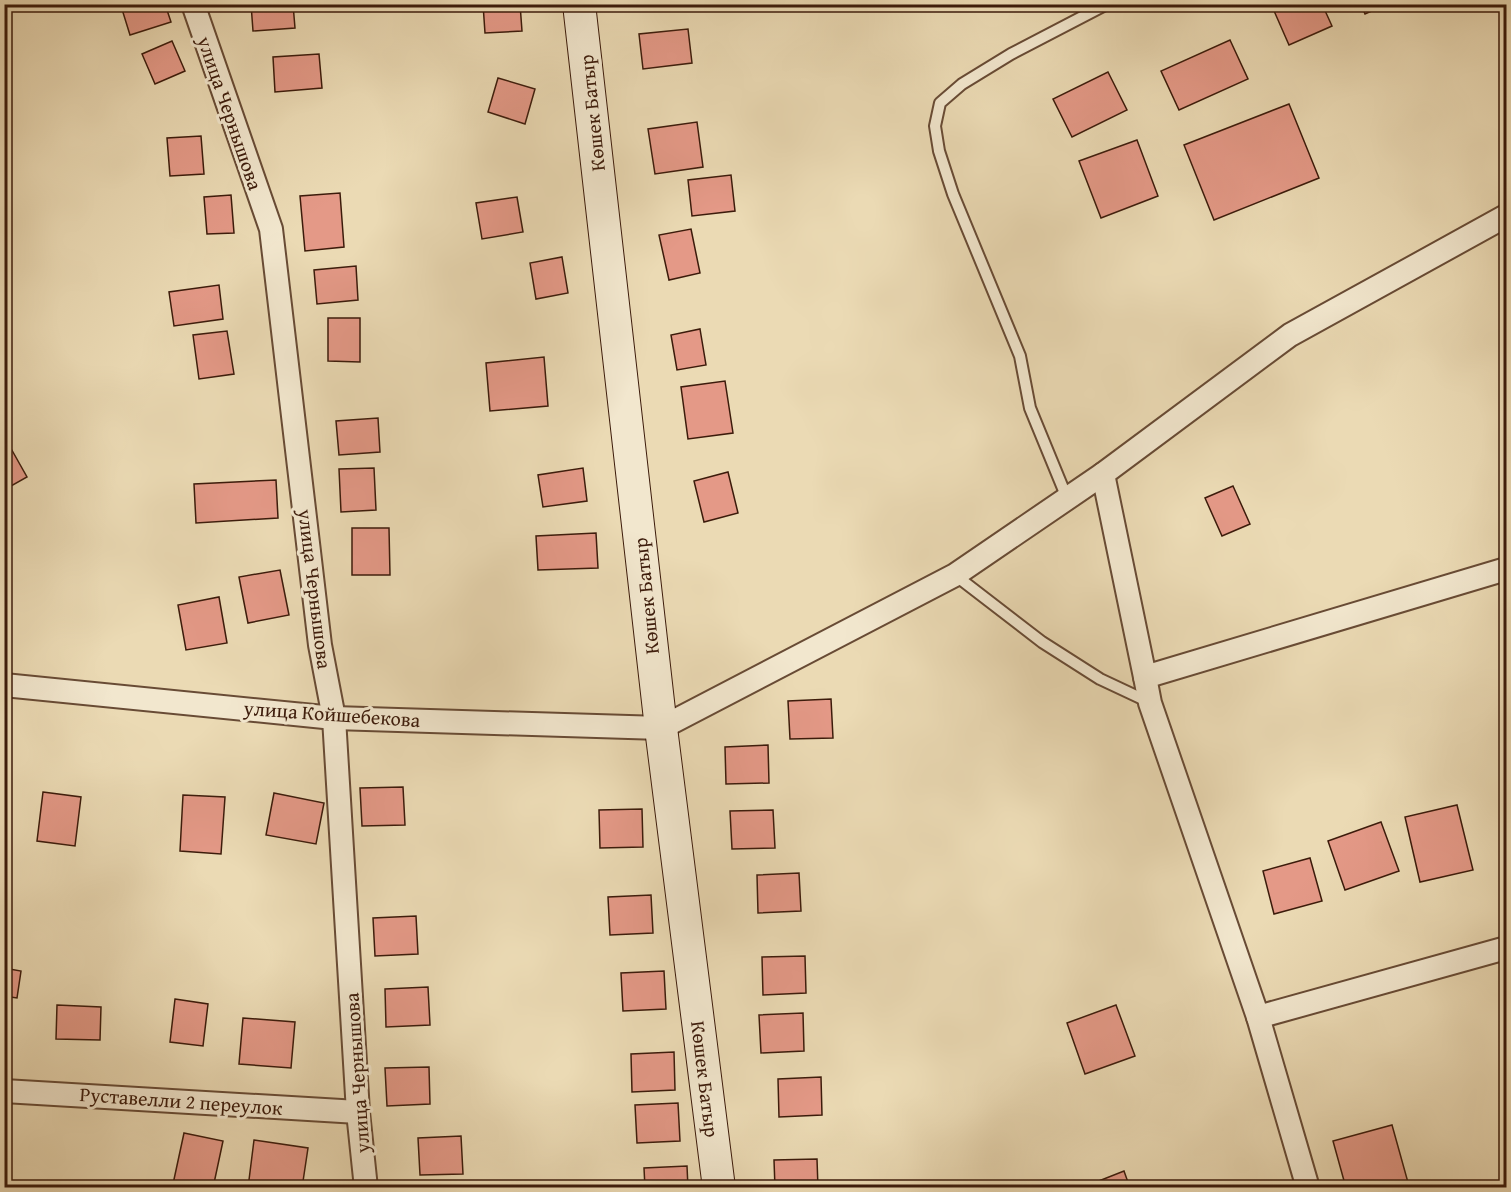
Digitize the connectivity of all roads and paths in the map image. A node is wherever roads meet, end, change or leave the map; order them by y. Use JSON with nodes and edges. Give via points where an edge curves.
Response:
{"nodes":[{"id":1,"x":193,"y":4,"type":"edge"},
{"id":2,"x":579,"y":4,"type":"edge"},
{"id":3,"x":1107,"y":4,"type":"edge"},
{"id":4,"x":1506,"y":216,"type":"edge"},
{"id":5,"x":1103,"y":474,"type":"junction"},
{"id":6,"x":1067,"y":498,"type":"junction"},
{"id":7,"x":1506,"y":569,"type":"edge"},
{"id":8,"x":955,"y":574,"type":"junction"},
{"id":9,"x":1145,"y":676,"type":"junction"},
{"id":10,"x":4,"y":685,"type":"edge"},
{"id":11,"x":1150,"y":703,"type":"junction"},
{"id":12,"x":334,"y":718,"type":"junction"},
{"id":13,"x":661,"y":728,"type":"junction"},
{"id":14,"x":1506,"y":948,"type":"edge"},
{"id":15,"x":1258,"y":1017,"type":"junction"},
{"id":16,"x":4,"y":1091,"type":"edge"},
{"id":17,"x":358,"y":1112,"type":"junction"},
{"id":18,"x":366,"y":1188,"type":"edge"},
{"id":19,"x":719,"y":1188,"type":"edge"},
{"id":20,"x":1308,"y":1188,"type":"edge"}],
"edges":[{"from":1,"to":12,"type":"street","name":"улица Чернышова","via":[[271,229],[320,645]]},
{"from":2,"to":13,"type":"street","name":"Көшек Батыр"},
{"from":3,"to":6,"type":"lane","via":[[962,84],[940,103],[935,126],[953,194],[1020,356],[1030,408]]},
{"from":4,"to":5,"type":"street","via":[[1290,335]]},
{"from":5,"to":6,"type":"street"},
{"from":5,"to":9,"type":"street"},
{"from":6,"to":8,"type":"street"},
{"from":7,"to":9,"type":"street"},
{"from":8,"to":11,"type":"lane","via":[[1042,642],[1100,679]]},
{"from":8,"to":13,"type":"street"},
{"from":9,"to":11,"type":"street"},
{"from":10,"to":12,"type":"street","name":"улица Койшебекова"},
{"from":11,"to":15,"type":"street"},
{"from":12,"to":13,"type":"street","name":"улица Койшебекова"},
{"from":12,"to":17,"type":"street","name":"улица Чернышова"},
{"from":13,"to":19,"type":"street","name":"Көшек Батыр"},
{"from":14,"to":15,"type":"street"},
{"from":15,"to":20,"type":"street"},
{"from":16,"to":17,"type":"street","name":"Руставелли 2 переулок"},
{"from":17,"to":18,"type":"street","name":"улица Чернышова"}]}
